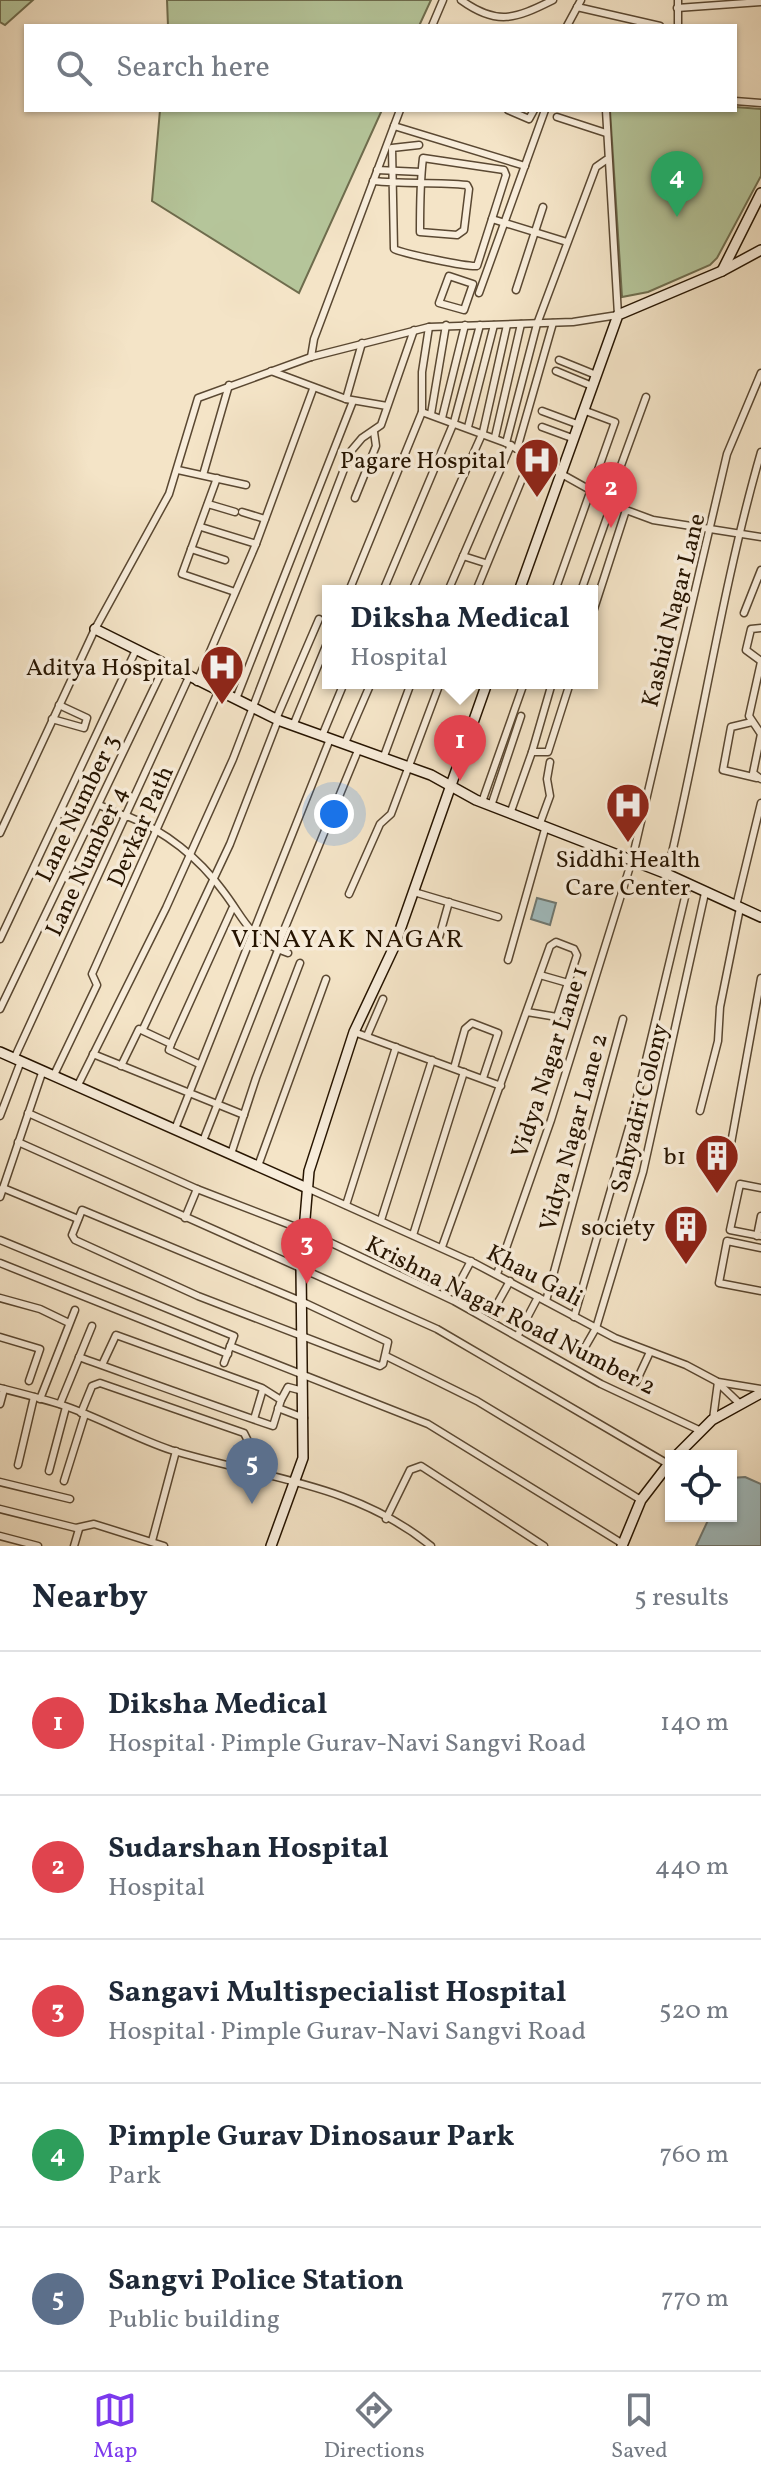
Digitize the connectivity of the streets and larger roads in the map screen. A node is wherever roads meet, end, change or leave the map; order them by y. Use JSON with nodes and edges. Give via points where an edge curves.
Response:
{"nodes":[{"id":1,"x":443,"y":0,"type":"edge"},
{"id":2,"x":461,"y":0,"type":"edge"},
{"id":3,"x":553,"y":0,"type":"edge"},
{"id":4,"x":761,"y":2,"type":"edge"},
{"id":5,"x":579,"y":3,"type":"edge"},
{"id":6,"x":678,"y":4,"type":"edge"},
{"id":7,"x":488,"y":17,"type":"junction"},
{"id":8,"x":433,"y":24,"type":"edge"},
{"id":9,"x":490,"y":24,"type":"edge"},
{"id":10,"x":568,"y":24,"type":"edge"},
{"id":11,"x":653,"y":24,"type":"edge"},
{"id":12,"x":737,"y":101,"type":"edge"},
{"id":13,"x":761,"y":103,"type":"edge"},
{"id":14,"x":399,"y":112,"type":"edge"},
{"id":15,"x":513,"y":112,"type":"edge"},
{"id":16,"x":533,"y":112,"type":"edge"},
{"id":17,"x":544,"y":112,"type":"edge"},
{"id":18,"x":606,"y":112,"type":"edge"},
{"id":19,"x":557,"y":117,"type":"dead end"},
{"id":20,"x":394,"y":126,"type":"junction"},
{"id":21,"x":606,"y":133,"type":"junction"},
{"id":22,"x":419,"y":145,"type":"dead end"},
{"id":23,"x":606,"y":160,"type":"junction"},
{"id":24,"x":525,"y":166,"type":"junction"},
{"id":25,"x":377,"y":170,"type":"junction"},
{"id":26,"x":391,"y":170,"type":"junction"},
{"id":27,"x":421,"y":172,"type":"junction"},
{"id":28,"x":373,"y":181,"type":"junction"},
{"id":29,"x":390,"y":183,"type":"junction"},
{"id":30,"x":421,"y":185,"type":"junction"},
{"id":31,"x":761,"y":193,"type":"edge"},
{"id":32,"x":543,"y":207,"type":"dead end"},
{"id":33,"x":492,"y":219,"type":"junction"},
{"id":34,"x":505,"y":223,"type":"junction"},
{"id":35,"x":535,"y":232,"type":"junction"},
{"id":36,"x":567,"y":242,"type":"junction"},
{"id":37,"x":761,"y":250,"type":"edge"},
{"id":38,"x":722,"y":271,"type":"junction"},
{"id":39,"x":473,"y":284,"type":"junction"},
{"id":40,"x":516,"y":290,"type":"dead end"},
{"id":41,"x":618,"y":315,"type":"junction"},
{"id":42,"x":553,"y":323,"type":"junction"},
{"id":43,"x":521,"y":324,"type":"junction"},
{"id":44,"x":537,"y":324,"type":"junction"},
{"id":45,"x":446,"y":325,"type":"junction"},
{"id":46,"x":465,"y":325,"type":"junction"},
{"id":47,"x":480,"y":325,"type":"junction"},
{"id":48,"x":494,"y":325,"type":"junction"},
{"id":49,"x":507,"y":325,"type":"junction"},
{"id":50,"x":429,"y":327,"type":"junction"},
{"id":51,"x":414,"y":330,"type":"junction"},
{"id":52,"x":362,"y":343,"type":"junction"},
{"id":53,"x":311,"y":357,"type":"junction"},
{"id":54,"x":559,"y":360,"type":"dead end"},
{"id":55,"x":271,"y":371,"type":"junction"},
{"id":56,"x":556,"y":371,"type":"dead end"},
{"id":57,"x":761,"y":373,"type":"edge"},
{"id":58,"x":596,"y":375,"type":"junction"},
{"id":59,"x":229,"y":385,"type":"junction"},
{"id":60,"x":592,"y":386,"type":"junction"},
{"id":61,"x":313,"y":389,"type":"junction"},
{"id":62,"x":646,"y":397,"type":"dead end"},
{"id":63,"x":349,"y":400,"type":"junction"},
{"id":64,"x":387,"y":406,"type":"junction"},
{"id":65,"x":583,"y":410,"type":"junction"},
{"id":66,"x":542,"y":411,"type":"dead end"},
{"id":67,"x":422,"y":412,"type":"junction"},
{"id":68,"x":431,"y":414,"type":"junction"},
{"id":69,"x":442,"y":418,"type":"junction"},
{"id":70,"x":454,"y":422,"type":"junction"},
{"id":71,"x":577,"y":424,"type":"junction"},
{"id":72,"x":468,"y":427,"type":"junction"},
{"id":73,"x":542,"y":427,"type":"dead end"},
{"id":74,"x":374,"y":432,"type":"junction"},
{"id":75,"x":483,"y":432,"type":"junction"},
{"id":76,"x":495,"y":437,"type":"junction"},
{"id":77,"x":572,"y":438,"type":"junction"},
{"id":78,"x":337,"y":445,"type":"junction"},
{"id":79,"x":511,"y":446,"type":"junction"},
{"id":80,"x":351,"y":451,"type":"junction"},
{"id":81,"x":761,"y":452,"type":"edge"},
{"id":82,"x":531,"y":457,"type":"junction"},
{"id":83,"x":178,"y":470,"type":"junction"},
{"id":84,"x":560,"y":470,"type":"junction"},
{"id":85,"x":759,"y":470,"type":"edge"},
{"id":86,"x":203,"y":475,"type":"junction"},
{"id":87,"x":217,"y":478,"type":"junction"},
{"id":88,"x":246,"y":485,"type":"dead end"},
{"id":89,"x":589,"y":490,"type":"junction"},
{"id":90,"x":355,"y":498,"type":"dead end"},
{"id":91,"x":610,"y":502,"type":"junction"},
{"id":92,"x":208,"y":504,"type":"junction"},
{"id":93,"x":626,"y":510,"type":"junction"},
{"id":94,"x":265,"y":519,"type":"junction"},
{"id":95,"x":201,"y":527,"type":"junction"},
{"id":96,"x":712,"y":529,"type":"junction"},
{"id":97,"x":738,"y":533,"type":"junction"},
{"id":98,"x":761,"y":537,"type":"edge"},
{"id":99,"x":256,"y":544,"type":"junction"},
{"id":100,"x":191,"y":549,"type":"junction"},
{"id":101,"x":463,"y":556,"type":"junction"},
{"id":102,"x":225,"y":560,"type":"dead end"},
{"id":103,"x":485,"y":563,"type":"junction"},
{"id":104,"x":761,"y":570,"type":"edge"},
{"id":105,"x":351,"y":585,"type":"edge"},
{"id":106,"x":386,"y":585,"type":"edge"},
{"id":107,"x":415,"y":585,"type":"edge"},
{"id":108,"x":451,"y":585,"type":"edge"},
{"id":109,"x":478,"y":585,"type":"edge"},
{"id":110,"x":521,"y":585,"type":"edge"},
{"id":111,"x":557,"y":585,"type":"edge"},
{"id":112,"x":583,"y":585,"type":"edge"},
{"id":113,"x":235,"y":592,"type":"junction"},
{"id":114,"x":598,"y":596,"type":"edge"},
{"id":115,"x":744,"y":613,"type":"dead end"},
{"id":116,"x":319,"y":619,"type":"dead end"},
{"id":117,"x":761,"y":628,"type":"edge"},
{"id":118,"x":95,"y":629,"type":"junction"},
{"id":119,"x":136,"y":650,"type":"junction"},
{"id":120,"x":322,"y":656,"type":"edge"},
{"id":121,"x":761,"y":662,"type":"edge"},
{"id":122,"x":165,"y":665,"type":"junction"},
{"id":123,"x":193,"y":680,"type":"junction"},
{"id":124,"x":342,"y":689,"type":"edge"},
{"id":125,"x":368,"y":689,"type":"edge"},
{"id":126,"x":409,"y":689,"type":"edge"},
{"id":127,"x":438,"y":689,"type":"edge"},
{"id":128,"x":485,"y":689,"type":"edge"},
{"id":129,"x":522,"y":689,"type":"edge"},
{"id":130,"x":550,"y":689,"type":"edge"},
{"id":131,"x":568,"y":689,"type":"edge"},
{"id":132,"x":218,"y":692,"type":"junction"},
{"id":133,"x":236,"y":700,"type":"junction"},
{"id":134,"x":59,"y":705,"type":"junction"},
{"id":135,"x":251,"y":707,"type":"junction"},
{"id":136,"x":521,"y":716,"type":"dead end"},
{"id":137,"x":52,"y":719,"type":"junction"},
{"id":138,"x":277,"y":720,"type":"junction"},
{"id":139,"x":752,"y":722,"type":"junction"},
{"id":140,"x":293,"y":726,"type":"junction"},
{"id":141,"x":760,"y":729,"type":"edge"},
{"id":142,"x":326,"y":737,"type":"junction"},
{"id":143,"x":345,"y":743,"type":"junction"},
{"id":144,"x":359,"y":748,"type":"junction"},
{"id":145,"x":532,"y":752,"type":"junction"},
{"id":146,"x":384,"y":756,"type":"junction"},
{"id":147,"x":550,"y":762,"type":"dead end"},
{"id":148,"x":407,"y":765,"type":"junction"},
{"id":149,"x":759,"y":779,"type":"edge"},
{"id":150,"x":451,"y":787,"type":"junction"},
{"id":151,"x":761,"y":803,"type":"edge"},
{"id":152,"x":487,"y":804,"type":"junction"},
{"id":153,"x":99,"y":805,"type":"junction"},
{"id":154,"x":510,"y":814,"type":"junction"},
{"id":155,"x":127,"y":816,"type":"junction"},
{"id":156,"x":542,"y":828,"type":"junction"},
{"id":157,"x":160,"y":829,"type":"junction"},
{"id":158,"x":0,"y":833,"type":"edge"},
{"id":159,"x":189,"y":857,"type":"junction"},
{"id":160,"x":270,"y":859,"type":"dead end"},
{"id":161,"x":632,"y":860,"type":"junction"},
{"id":162,"x":280,"y":863,"type":"junction"},
{"id":163,"x":667,"y":874,"type":"junction"},
{"id":164,"x":213,"y":880,"type":"junction"},
{"id":165,"x":414,"y":892,"type":"junction"},
{"id":166,"x":686,"y":893,"type":"dead end"},
{"id":167,"x":705,"y":893,"type":"junction"},
{"id":168,"x":349,"y":894,"type":"dead end"},
{"id":169,"x":449,"y":902,"type":"junction"},
{"id":170,"x":738,"y":907,"type":"junction"},
{"id":171,"x":232,"y":909,"type":"junction"},
{"id":172,"x":760,"y":914,"type":"edge"},
{"id":173,"x":498,"y":917,"type":"dead end"},
{"id":174,"x":252,"y":933,"type":"junction"},
{"id":175,"x":0,"y":939,"type":"edge"},
{"id":176,"x":438,"y":941,"type":"dead end"},
{"id":177,"x":277,"y":948,"type":"junction"},
{"id":178,"x":288,"y":953,"type":"dead end"},
{"id":179,"x":508,"y":960,"type":"dead end"},
{"id":180,"x":300,"y":963,"type":"dead end"},
{"id":181,"x":540,"y":975,"type":"junction"},
{"id":182,"x":761,"y":978,"type":"edge"},
{"id":183,"x":326,"y":979,"type":"dead end"},
{"id":184,"x":568,"y":983,"type":"junction"},
{"id":185,"x":383,"y":999,"type":"dead end"},
{"id":186,"x":0,"y":1009,"type":"edge"},
{"id":187,"x":527,"y":1012,"type":"junction"},
{"id":188,"x":623,"y":1019,"type":"dead end"},
{"id":189,"x":143,"y":1029,"type":"junction"},
{"id":190,"x":354,"y":1032,"type":"junction"},
{"id":191,"x":367,"y":1036,"type":"junction"},
{"id":192,"x":171,"y":1044,"type":"junction"},
{"id":193,"x":396,"y":1047,"type":"junction"},
{"id":194,"x":0,"y":1052,"type":"edge"},
{"id":195,"x":93,"y":1054,"type":"junction"},
{"id":196,"x":18,"y":1060,"type":"junction"},
{"id":197,"x":432,"y":1060,"type":"junction"},
{"id":198,"x":199,"y":1064,"type":"junction"},
{"id":199,"x":121,"y":1066,"type":"junction"},
{"id":200,"x":454,"y":1068,"type":"junction"},
{"id":201,"x":43,"y":1070,"type":"junction"},
{"id":202,"x":464,"y":1072,"type":"junction"},
{"id":203,"x":54,"y":1075,"type":"junction"},
{"id":204,"x":483,"y":1078,"type":"junction"},
{"id":205,"x":78,"y":1085,"type":"junction"},
{"id":206,"x":501,"y":1086,"type":"junction"},
{"id":207,"x":190,"y":1095,"type":"junction"},
{"id":208,"x":214,"y":1106,"type":"junction"},
{"id":209,"x":700,"y":1111,"type":"dead end"},
{"id":210,"x":28,"y":1113,"type":"junction"},
{"id":211,"x":244,"y":1115,"type":"junction"},
{"id":212,"x":0,"y":1116,"type":"edge"},
{"id":213,"x":175,"y":1129,"type":"junction"},
{"id":214,"x":203,"y":1141,"type":"junction"},
{"id":215,"x":18,"y":1142,"type":"junction"},
{"id":216,"x":730,"y":1149,"type":"dead end"},
{"id":217,"x":231,"y":1154,"type":"junction"},
{"id":218,"x":258,"y":1166,"type":"junction"},
{"id":219,"x":3,"y":1188,"type":"junction"},
{"id":220,"x":307,"y":1188,"type":"junction"},
{"id":221,"x":761,"y":1188,"type":"edge"},
{"id":222,"x":197,"y":1189,"type":"junction"},
{"id":223,"x":0,"y":1197,"type":"edge"},
{"id":224,"x":346,"y":1205,"type":"junction"},
{"id":225,"x":761,"y":1216,"type":"edge"},
{"id":226,"x":185,"y":1218,"type":"junction"},
{"id":227,"x":78,"y":1219,"type":"junction"},
{"id":228,"x":381,"y":1220,"type":"junction"},
{"id":229,"x":306,"y":1231,"type":"junction"},
{"id":230,"x":413,"y":1235,"type":"junction"},
{"id":231,"x":759,"y":1236,"type":"edge"},
{"id":232,"x":0,"y":1240,"type":"edge"},
{"id":233,"x":442,"y":1247,"type":"junction"},
{"id":234,"x":761,"y":1248,"type":"edge"},
{"id":235,"x":471,"y":1261,"type":"junction"},
{"id":236,"x":0,"y":1263,"type":"edge"},
{"id":237,"x":301,"y":1266,"type":"junction"},
{"id":238,"x":497,"y":1274,"type":"junction"},
{"id":239,"x":510,"y":1281,"type":"junction"},
{"id":240,"x":761,"y":1289,"type":"edge"},
{"id":241,"x":538,"y":1297,"type":"junction"},
{"id":242,"x":0,"y":1298,"type":"edge"},
{"id":243,"x":471,"y":1298,"type":"dead end"},
{"id":244,"x":546,"y":1301,"type":"junction"},
{"id":245,"x":303,"y":1302,"type":"junction"},
{"id":246,"x":496,"y":1306,"type":"dead end"},
{"id":247,"x":75,"y":1310,"type":"dead end"},
{"id":248,"x":574,"y":1317,"type":"junction"},
{"id":249,"x":69,"y":1323,"type":"junction"},
{"id":250,"x":92,"y":1326,"type":"dead end"},
{"id":251,"x":596,"y":1328,"type":"junction"},
{"id":252,"x":303,"y":1334,"type":"junction"},
{"id":253,"x":518,"y":1335,"type":"junction"},
{"id":254,"x":0,"y":1337,"type":"edge"},
{"id":255,"x":230,"y":1346,"type":"junction"},
{"id":256,"x":650,"y":1352,"type":"junction"},
{"id":257,"x":228,"y":1354,"type":"junction"},
{"id":258,"x":581,"y":1354,"type":"dead end"},
{"id":259,"x":386,"y":1356,"type":"junction"},
{"id":260,"x":79,"y":1357,"type":"junction"},
{"id":261,"x":224,"y":1363,"type":"dead end"},
{"id":262,"x":102,"y":1365,"type":"junction"},
{"id":263,"x":303,"y":1372,"type":"junction"},
{"id":264,"x":29,"y":1381,"type":"dead end"},
{"id":265,"x":636,"y":1382,"type":"dead end"},
{"id":266,"x":718,"y":1382,"type":"junction"},
{"id":267,"x":2,"y":1389,"type":"edge"},
{"id":268,"x":263,"y":1389,"type":"junction"},
{"id":269,"x":303,"y":1391,"type":"junction"},
{"id":270,"x":761,"y":1391,"type":"edge"},
{"id":271,"x":37,"y":1398,"type":"junction"},
{"id":272,"x":739,"y":1403,"type":"junction"},
{"id":273,"x":0,"y":1404,"type":"edge"},
{"id":274,"x":280,"y":1404,"type":"junction"},
{"id":275,"x":63,"y":1405,"type":"junction"},
{"id":276,"x":83,"y":1414,"type":"junction"},
{"id":277,"x":304,"y":1418,"type":"junction"},
{"id":278,"x":254,"y":1419,"type":"junction"},
{"id":279,"x":713,"y":1419,"type":"junction"},
{"id":280,"x":699,"y":1430,"type":"junction"},
{"id":281,"x":681,"y":1450,"type":"edge"},
{"id":282,"x":176,"y":1451,"type":"junction"},
{"id":283,"x":665,"y":1460,"type":"edge"},
{"id":284,"x":18,"y":1465,"type":"dead end"},
{"id":285,"x":237,"y":1467,"type":"junction"},
{"id":286,"x":665,"y":1469,"type":"edge"},
{"id":287,"x":49,"y":1471,"type":"dead end"},
{"id":288,"x":15,"y":1473,"type":"dead end"},
{"id":289,"x":64,"y":1481,"type":"dead end"},
{"id":290,"x":0,"y":1482,"type":"edge"},
{"id":291,"x":297,"y":1482,"type":"junction"},
{"id":292,"x":12,"y":1485,"type":"junction"},
{"id":293,"x":70,"y":1499,"type":"dead end"},
{"id":294,"x":641,"y":1500,"type":"junction"},
{"id":295,"x":0,"y":1509,"type":"edge"},
{"id":296,"x":386,"y":1519,"type":"junction"},
{"id":297,"x":79,"y":1529,"type":"junction"},
{"id":298,"x":0,"y":1536,"type":"edge"},
{"id":299,"x":152,"y":1541,"type":"junction"},
{"id":300,"x":272,"y":1541,"type":"edge"},
{"id":301,"x":623,"y":1545,"type":"edge"},
{"id":302,"x":38,"y":1546,"type":"edge"},
{"id":303,"x":74,"y":1546,"type":"edge"},
{"id":304,"x":164,"y":1546,"type":"edge"},
{"id":305,"x":263,"y":1546,"type":"edge"},
{"id":306,"x":431,"y":1546,"type":"edge"},
{"id":307,"x":544,"y":1546,"type":"edge"}],
"edges":[{"from":1,"to":8,"type":"street"},
{"from":2,"to":7,"type":"street"},
{"from":3,"to":7,"type":"street","via":[[518,16]]},
{"from":4,"to":6,"type":"street"},
{"from":5,"to":10,"type":"street"},
{"from":5,"to":11,"type":"street"},
{"from":7,"to":9,"type":"street"},
{"from":12,"to":13,"type":"street"},
{"from":14,"to":20,"type":"street"},
{"from":15,"to":16,"type":"street","via":[[529,119]]},
{"from":17,"to":24,"type":"street"},
{"from":18,"to":21,"type":"street"},
{"from":19,"to":21,"type":"street"},
{"from":20,"to":24,"type":"street"},
{"from":20,"to":25,"type":"street"},
{"from":21,"to":23,"type":"street"},
{"from":22,"to":26,"type":"street","via":[[393,146]]},
{"from":23,"to":36,"type":"street","via":[[596,167]]},
{"from":23,"to":41,"type":"street"},
{"from":24,"to":34,"type":"street"},
{"from":25,"to":26,"type":"street"},
{"from":25,"to":28,"type":"street"},
{"from":26,"to":27,"type":"street"},
{"from":26,"to":29,"type":"street"},
{"from":27,"to":30,"type":"street"},
{"from":27,"to":33,"type":"street","via":[[425,157],[504,170]]},
{"from":28,"to":29,"type":"street"},
{"from":28,"to":53,"type":"street"},
{"from":29,"to":30,"type":"street"},
{"from":29,"to":33,"type":"street","via":[[397,252],[476,267]]},
{"from":30,"to":30,"type":"street","via":[[421,233],[460,235],[469,187]]},
{"from":31,"to":38,"type":"street"},
{"from":32,"to":35,"type":"street"},
{"from":33,"to":34,"type":"street"},
{"from":34,"to":35,"type":"street"},
{"from":34,"to":39,"type":"street","via":[[480,289]]},
{"from":35,"to":36,"type":"street"},
{"from":35,"to":40,"type":"street"},
{"from":36,"to":44,"type":"street"},
{"from":37,"to":38,"type":"street"},
{"from":38,"to":41,"type":"street"},
{"from":39,"to":39,"type":"street","via":[[464,310],[439,303],[447,276]]},
{"from":41,"to":42,"type":"street"},
{"from":41,"to":58,"type":"street"},
{"from":42,"to":44,"type":"street"},
{"from":42,"to":79,"type":"street"},
{"from":43,"to":44,"type":"street"},
{"from":43,"to":49,"type":"street"},
{"from":43,"to":76,"type":"street"},
{"from":44,"to":79,"type":"street"},
{"from":45,"to":46,"type":"street"},
{"from":45,"to":50,"type":"street"},
{"from":45,"to":68,"type":"street"},
{"from":46,"to":47,"type":"street"},
{"from":46,"to":69,"type":"street"},
{"from":47,"to":48,"type":"street"},
{"from":47,"to":70,"type":"street"},
{"from":48,"to":49,"type":"street"},
{"from":48,"to":72,"type":"street"},
{"from":49,"to":75,"type":"street"},
{"from":50,"to":51,"type":"street"},
{"from":50,"to":67,"type":"street"},
{"from":51,"to":52,"type":"street"},
{"from":51,"to":64,"type":"street"},
{"from":52,"to":53,"type":"street"},
{"from":52,"to":63,"type":"street"},
{"from":53,"to":55,"type":"street"},
{"from":54,"to":58,"type":"street"},
{"from":55,"to":59,"type":"street"},
{"from":55,"to":61,"type":"street"},
{"from":56,"to":60,"type":"street"},
{"from":57,"to":96,"type":"street","name":"Kashid Nagar Lane","via":[[734,432]]},
{"from":58,"to":60,"type":"street"},
{"from":59,"to":83,"type":"street","via":[[207,392],[193,406]]},
{"from":59,"to":86,"type":"street"},
{"from":60,"to":65,"type":"street"},
{"from":61,"to":63,"type":"street"},
{"from":61,"to":94,"type":"street","name":"Lane Number 4"},
{"from":62,"to":91,"type":"street"},
{"from":63,"to":64,"type":"street"},
{"from":63,"to":78,"type":"street"},
{"from":64,"to":74,"type":"street"},
{"from":65,"to":71,"type":"street"},
{"from":65,"to":89,"type":"street","via":[[615,422]]},
{"from":66,"to":71,"type":"street"},
{"from":67,"to":68,"type":"street"},
{"from":67,"to":105,"type":"street"},
{"from":68,"to":69,"type":"street"},
{"from":69,"to":70,"type":"street"},
{"from":70,"to":72,"type":"street"},
{"from":70,"to":106,"type":"street"},
{"from":71,"to":77,"type":"street"},
{"from":72,"to":75,"type":"street"},
{"from":73,"to":77,"type":"street"},
{"from":74,"to":80,"type":"street"},
{"from":74,"to":90,"type":"street","via":[[376,446]]},
{"from":75,"to":76,"type":"street"},
{"from":75,"to":107,"type":"street"},
{"from":76,"to":79,"type":"street"},
{"from":77,"to":84,"type":"street"},
{"from":78,"to":80,"type":"street"},
{"from":78,"to":133,"type":"street"},
{"from":79,"to":82,"type":"street"},
{"from":79,"to":101,"type":"street"},
{"from":80,"to":135,"type":"street"},
{"from":81,"to":85,"type":"street"},
{"from":82,"to":84,"type":"street"},
{"from":82,"to":103,"type":"street"},
{"from":83,"to":86,"type":"street"},
{"from":83,"to":118,"type":"street"},
{"from":84,"to":89,"type":"street"},
{"from":84,"to":110,"type":"street"},
{"from":85,"to":97,"type":"street"},
{"from":86,"to":87,"type":"street"},
{"from":87,"to":88,"type":"street"},
{"from":87,"to":92,"type":"street"},
{"from":89,"to":91,"type":"street"},
{"from":89,"to":111,"type":"street"},
{"from":91,"to":93,"type":"street"},
{"from":91,"to":112,"type":"street"},
{"from":92,"to":94,"type":"street"},
{"from":92,"to":95,"type":"street"},
{"from":93,"to":96,"type":"street"},
{"from":93,"to":114,"type":"street"},
{"from":94,"to":99,"type":"street","name":"Lane Number 4"},
{"from":95,"to":99,"type":"street"},
{"from":95,"to":100,"type":"street"},
{"from":96,"to":97,"type":"street"},
{"from":96,"to":161,"type":"street","name":"Kashid Nagar Lane"},
{"from":97,"to":98,"type":"street"},
{"from":97,"to":163,"type":"street"},
{"from":99,"to":113,"type":"street","name":"Lane Number 4"},
{"from":100,"to":102,"type":"street"},
{"from":100,"to":113,"type":"street","via":[[182,574]]},
{"from":101,"to":103,"type":"street"},
{"from":101,"to":108,"type":"street"},
{"from":103,"to":109,"type":"street"},
{"from":104,"to":115,"type":"street"},
{"from":113,"to":123,"type":"street","name":"Lane Number 4"},
{"from":116,"to":138,"type":"street"},
{"from":117,"to":121,"type":"street","via":[[751,629],[746,650]]},
{"from":118,"to":119,"type":"street"},
{"from":118,"to":134,"type":"street"},
{"from":119,"to":122,"type":"street"},
{"from":119,"to":175,"type":"street"},
{"from":120,"to":140,"type":"street"},
{"from":121,"to":139,"type":"street"},
{"from":122,"to":123,"type":"street"},
{"from":122,"to":153,"type":"street","name":"Lane Number 3"},
{"from":123,"to":132,"type":"street"},
{"from":123,"to":155,"type":"street","name":"Lane Number 4"},
{"from":124,"to":142,"type":"street"},
{"from":125,"to":143,"type":"street"},
{"from":126,"to":146,"type":"street"},
{"from":127,"to":148,"type":"street"},
{"from":128,"to":150,"type":"street"},
{"from":129,"to":152,"type":"street"},
{"from":130,"to":145,"type":"street"},
{"from":131,"to":145,"type":"street","via":[[548,752]]},
{"from":132,"to":133,"type":"street"},
{"from":132,"to":157,"type":"street","name":"Devkar Path"},
{"from":133,"to":135,"type":"street"},
{"from":134,"to":137,"type":"street"},
{"from":134,"to":137,"type":"street","via":[[87,718],[84,728]]},
{"from":135,"to":138,"type":"street"},
{"from":135,"to":159,"type":"street"},
{"from":136,"to":152,"type":"street"},
{"from":137,"to":158,"type":"street"},
{"from":138,"to":140,"type":"street"},
{"from":138,"to":164,"type":"street"},
{"from":139,"to":141,"type":"street"},
{"from":139,"to":149,"type":"street","via":[[731,727],[723,770]]},
{"from":140,"to":142,"type":"street"},
{"from":141,"to":149,"type":"street","via":[[753,773]]},
{"from":142,"to":143,"type":"street"},
{"from":142,"to":162,"type":"street"},
{"from":143,"to":144,"type":"street"},
{"from":144,"to":146,"type":"street"},
{"from":144,"to":177,"type":"street"},
{"from":145,"to":154,"type":"street"},
{"from":146,"to":148,"type":"street"},
{"from":147,"to":156,"type":"street","via":[[550,796]]},
{"from":148,"to":150,"type":"street"},
{"from":148,"to":168,"type":"street","via":[[391,814],[380,824]]},
{"from":150,"to":152,"type":"street"},
{"from":150,"to":165,"type":"street"},
{"from":151,"to":170,"type":"street"},
{"from":152,"to":154,"type":"street"},
{"from":153,"to":155,"type":"street"},
{"from":153,"to":186,"type":"street","name":"Lane Number 3"},
{"from":154,"to":156,"type":"street"},
{"from":155,"to":157,"type":"street"},
{"from":155,"to":196,"type":"street","name":"Lane Number 4"},
{"from":156,"to":161,"type":"street"},
{"from":156,"to":179,"type":"street"},
{"from":157,"to":159,"type":"street"},
{"from":157,"to":203,"type":"street","name":"Devkar Path","via":[[92,974],[97,985]]},
{"from":159,"to":164,"type":"street"},
{"from":159,"to":195,"type":"street"},
{"from":160,"to":162,"type":"street"},
{"from":161,"to":163,"type":"street"},
{"from":161,"to":238,"type":"street","name":"Vidya Nagar Lane 1"},
{"from":162,"to":174,"type":"street"},
{"from":163,"to":167,"type":"street"},
{"from":164,"to":171,"type":"street"},
{"from":164,"to":189,"type":"street"},
{"from":165,"to":169,"type":"street"},
{"from":165,"to":190,"type":"street"},
{"from":166,"to":248,"type":"street","via":[[634,1110]]},
{"from":167,"to":170,"type":"street"},
{"from":167,"to":251,"type":"street","name":"Sahyadri Colony","via":[[652,1136]]},
{"from":169,"to":173,"type":"street"},
{"from":169,"to":176,"type":"street"},
{"from":170,"to":172,"type":"street"},
{"from":170,"to":209,"type":"street","via":[[718,1041]]},
{"from":171,"to":174,"type":"street"},
{"from":171,"to":192,"type":"street"},
{"from":174,"to":177,"type":"street"},
{"from":174,"to":198,"type":"street"},
{"from":177,"to":178,"type":"street"},
{"from":177,"to":208,"type":"street"},
{"from":180,"to":211,"type":"street"},
{"from":181,"to":184,"type":"street"},
{"from":181,"to":184,"type":"street","via":[[550,946],[560,943],[577,952]]},
{"from":181,"to":187,"type":"street"},
{"from":182,"to":216,"type":"street"},
{"from":183,"to":218,"type":"street"},
{"from":184,"to":187,"type":"street","via":[[557,1017]]},
{"from":185,"to":191,"type":"street"},
{"from":187,"to":206,"type":"street"},
{"from":188,"to":244,"type":"street","name":"Vidya Nagar Lane 2"},
{"from":189,"to":192,"type":"street"},
{"from":189,"to":199,"type":"street"},
{"from":190,"to":191,"type":"street"},
{"from":190,"to":220,"type":"street"},
{"from":191,"to":193,"type":"street"},
{"from":192,"to":198,"type":"street","via":[[169,1050]]},
{"from":193,"to":197,"type":"street"},
{"from":193,"to":224,"type":"street"},
{"from":194,"to":196,"type":"street"},
{"from":195,"to":199,"type":"street"},
{"from":195,"to":205,"type":"street"},
{"from":196,"to":201,"type":"street"},
{"from":196,"to":212,"type":"street","name":"Lane Number 4"},
{"from":197,"to":200,"type":"street"},
{"from":197,"to":228,"type":"street"},
{"from":198,"to":207,"type":"street"},
{"from":199,"to":207,"type":"street"},
{"from":200,"to":202,"type":"street"},
{"from":200,"to":204,"type":"street","via":[[465,1029],[472,1023],[498,1033]]},
{"from":201,"to":203,"type":"street"},
{"from":201,"to":210,"type":"street"},
{"from":202,"to":204,"type":"street"},
{"from":202,"to":230,"type":"street"},
{"from":203,"to":205,"type":"street"},
{"from":204,"to":206,"type":"street"},
{"from":205,"to":213,"type":"street"},
{"from":206,"to":233,"type":"street"},
{"from":207,"to":208,"type":"street"},
{"from":207,"to":213,"type":"street"},
{"from":208,"to":211,"type":"street"},
{"from":208,"to":214,"type":"street"},
{"from":210,"to":215,"type":"street"},
{"from":210,"to":222,"type":"street","name":"Krishna Nagar Road Number 2"},
{"from":211,"to":217,"type":"street"},
{"from":213,"to":214,"type":"street"},
{"from":214,"to":217,"type":"street"},
{"from":215,"to":219,"type":"street"},
{"from":215,"to":226,"type":"street"},
{"from":217,"to":218,"type":"street"},
{"from":218,"to":220,"type":"street"},
{"from":219,"to":223,"type":"street"},
{"from":219,"to":227,"type":"street"},
{"from":220,"to":224,"type":"street","name":"Khau Gali"},
{"from":220,"to":229,"type":"street"},
{"from":221,"to":231,"type":"street","via":[[739,1185],[730,1229]]},
{"from":222,"to":226,"type":"street"},
{"from":222,"to":229,"type":"street","name":"Krishna Nagar Road Number 2"},
{"from":224,"to":228,"type":"street","name":"Khau Gali"},
{"from":225,"to":231,"type":"street"},
{"from":226,"to":237,"type":"street"},
{"from":227,"to":245,"type":"street","via":[[82,1210]]},
{"from":227,"to":252,"type":"street","via":[[75,1240],[198,1296]]},
{"from":228,"to":230,"type":"street","name":"Khau Gali"},
{"from":229,"to":237,"type":"street"},
{"from":229,"to":253,"type":"street","name":"Krishna Nagar Road Number 2"},
{"from":230,"to":233,"type":"street","name":"Khau Gali"},
{"from":232,"to":255,"type":"street","via":[[234,1336]]},
{"from":233,"to":235,"type":"street","name":"Khau Gali"},
{"from":234,"to":240,"type":"street","via":[[727,1241],[719,1283]]},
{"from":235,"to":238,"type":"street","name":"Khau Gali"},
{"from":235,"to":243,"type":"street","via":[[456,1289]]},
{"from":236,"to":257,"type":"street"},
{"from":237,"to":245,"type":"street"},
{"from":237,"to":283,"type":"street","via":[[437,1329]]},
{"from":238,"to":239,"type":"street","name":"Khau Gali"},
{"from":239,"to":241,"type":"street","name":"Khau Gali"},
{"from":239,"to":246,"type":"street"},
{"from":241,"to":244,"type":"street","name":"Khau Gali"},
{"from":241,"to":253,"type":"street"},
{"from":242,"to":249,"type":"street"},
{"from":244,"to":248,"type":"street","name":"Khau Gali"},
{"from":245,"to":252,"type":"street"},
{"from":245,"to":259,"type":"street","via":[[388,1342]]},
{"from":247,"to":249,"type":"street"},
{"from":248,"to":251,"type":"street","name":"Khau Gali"},
{"from":249,"to":271,"type":"street"},
{"from":250,"to":260,"type":"street"},
{"from":251,"to":256,"type":"street","name":"Khau Gali"},
{"from":251,"to":258,"type":"street","name":"Sahyadri Colony"},
{"from":252,"to":259,"type":"street","via":[[380,1366]]},
{"from":252,"to":263,"type":"street"},
{"from":253,"to":280,"type":"street","name":"Krishna Nagar Road Number 2","via":[[601,1384]]},
{"from":254,"to":264,"type":"street","via":[[40,1349]]},
{"from":255,"to":257,"type":"street"},
{"from":255,"to":263,"type":"street"},
{"from":256,"to":265,"type":"street"},
{"from":256,"to":266,"type":"street","name":"Khau Gali"},
{"from":257,"to":261,"type":"street"},
{"from":259,"to":294,"type":"street","via":[[477,1401]]},
{"from":260,"to":262,"type":"street"},
{"from":260,"to":275,"type":"street"},
{"from":262,"to":268,"type":"street","via":[[116,1335]]},
{"from":262,"to":278,"type":"street"},
{"from":263,"to":269,"type":"street"},
{"from":263,"to":301,"type":"street","via":[[428,1424]]},
{"from":266,"to":270,"type":"street"},
{"from":266,"to":272,"type":"street","name":"Khau Gali"},
{"from":266,"to":279,"type":"street"},
{"from":267,"to":271,"type":"street"},
{"from":267,"to":273,"type":"street"},
{"from":268,"to":274,"type":"street"},
{"from":268,"to":278,"type":"street"},
{"from":269,"to":274,"type":"street","via":[[288,1387]]},
{"from":269,"to":277,"type":"street"},
{"from":270,"to":272,"type":"street"},
{"from":271,"to":275,"type":"street"},
{"from":271,"to":284,"type":"street"},
{"from":272,"to":279,"type":"street"},
{"from":274,"to":277,"type":"street"},
{"from":274,"to":278,"type":"street","via":[[273,1426]]},
{"from":275,"to":276,"type":"street"},
{"from":275,"to":287,"type":"street"},
{"from":276,"to":282,"type":"street"},
{"from":276,"to":285,"type":"street","via":[[92,1386],[100,1383],[244,1433],[248,1441]]},
{"from":276,"to":289,"type":"street"},
{"from":277,"to":291,"type":"street"},
{"from":279,"to":280,"type":"street"},
{"from":280,"to":281,"type":"street"},
{"from":282,"to":285,"type":"street"},
{"from":282,"to":299,"type":"street"},
{"from":285,"to":291,"type":"street"},
{"from":286,"to":294,"type":"street"},
{"from":288,"to":292,"type":"street"},
{"from":290,"to":292,"type":"street"},
{"from":291,"to":296,"type":"street","via":[[334,1492]]},
{"from":291,"to":300,"type":"street"},
{"from":292,"to":293,"type":"street"},
{"from":294,"to":301,"type":"street"},
{"from":295,"to":297,"type":"street"},
{"from":296,"to":306,"type":"street"},
{"from":296,"to":307,"type":"street","via":[[410,1470],[421,1466]]},
{"from":297,"to":299,"type":"street","via":[[94,1524]]},
{"from":297,"to":303,"type":"street"},
{"from":298,"to":302,"type":"street"},
{"from":299,"to":304,"type":"street"},
{"from":300,"to":305,"type":"street"}]}
